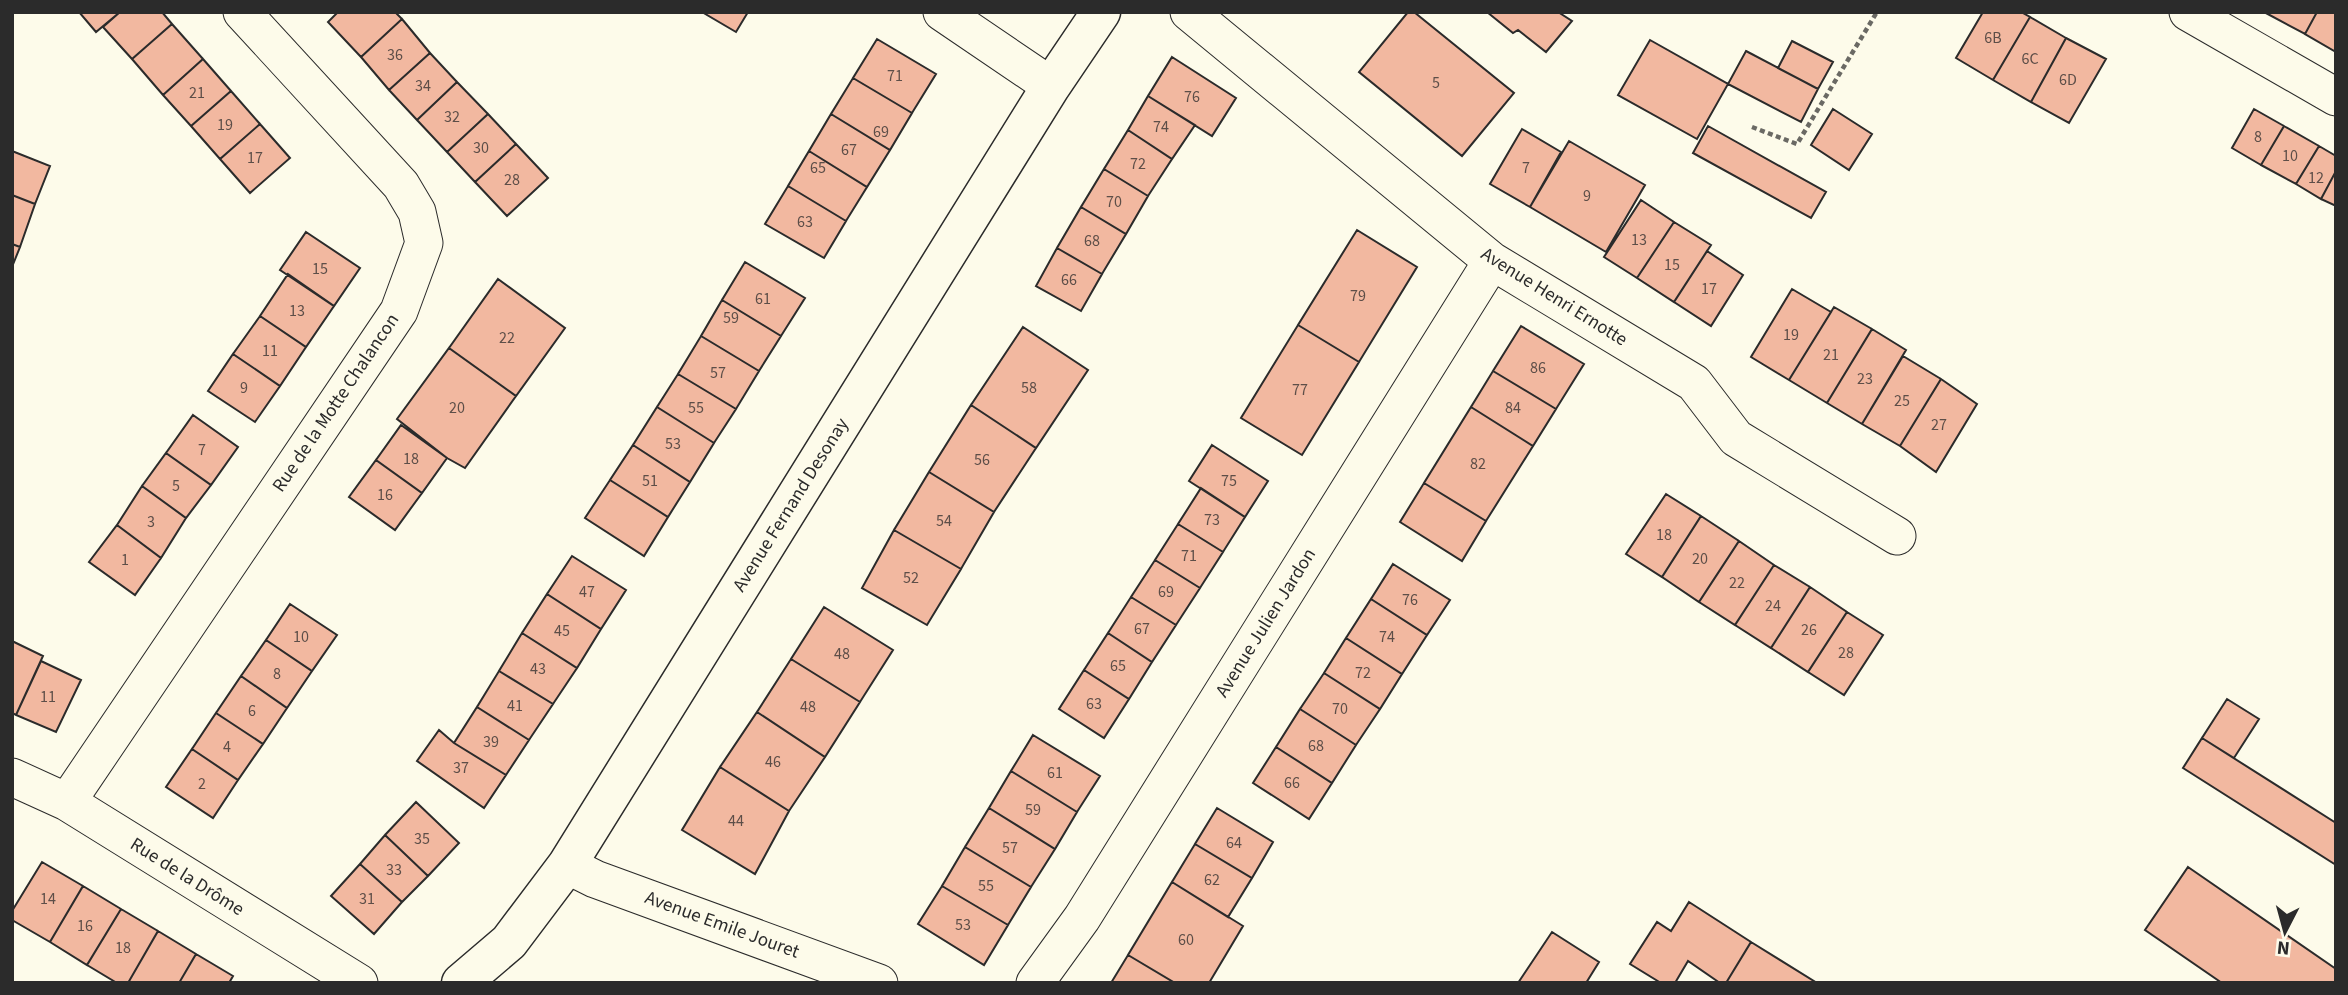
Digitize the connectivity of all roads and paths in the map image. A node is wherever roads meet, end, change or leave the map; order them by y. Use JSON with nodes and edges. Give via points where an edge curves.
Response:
{"nodes":[{"id":1,"x":242,"y":12,"type":"edge"},
{"id":2,"x":942,"y":12,"type":"edge"},
{"id":3,"x":1101,"y":12,"type":"edge"},
{"id":4,"x":1189,"y":12,"type":"edge"},
{"id":5,"x":1877,"y":12,"type":"edge"},
{"id":6,"x":2188,"y":12,"type":"edge"},
{"id":7,"x":1051,"y":86,"type":"junction"},
{"id":8,"x":2336,"y":97,"type":"edge"},
{"id":9,"x":1752,"y":127,"type":"dead end"},
{"id":10,"x":1492,"y":261,"type":"junction"},
{"id":11,"x":1897,"y":536,"type":"dead end"},
{"id":12,"x":12,"y":777,"type":"edge"},
{"id":13,"x":66,"y":802,"type":"junction"},
{"id":14,"x":568,"y":865,"type":"junction"},
{"id":15,"x":359,"y":983,"type":"edge"},
{"id":16,"x":461,"y":983,"type":"edge"},
{"id":17,"x":878,"y":983,"type":"edge"},
{"id":18,"x":1035,"y":983,"type":"edge"}],
"edges":[{"from":1,"to":13,"type":"street","name":"Rue de la Motte Chalancon","via":[[401,185],[416,212],[424,243],[399,311]]},
{"from":2,"to":7,"type":"street"},
{"from":3,"to":7,"type":"main road","name":"Avenue Fernand Desonay"},
{"from":4,"to":10,"type":"street","name":"Avenue Henri Ernotte"},
{"from":5,"to":9,"type":"path","via":[[1797,144]]},
{"from":6,"to":8,"type":"street"},
{"from":7,"to":14,"type":"main road","name":"Avenue Fernand Desonay"},
{"from":10,"to":11,"type":"street","name":"Avenue Henri Ernotte","via":[[1694,383],[1737,438]]},
{"from":10,"to":18,"type":"street","name":"Avenue Julien Jardon","via":[[1082,918]]},
{"from":12,"to":13,"type":"street","name":"Rue de la Drôme"},
{"from":13,"to":15,"type":"street","name":"Rue de la Drôme"},
{"from":14,"to":16,"type":"main road","name":"Avenue Fernand Desonay","via":[[509,942]]},
{"from":14,"to":17,"type":"street","name":"Avenue Emile Jouret"}]}
